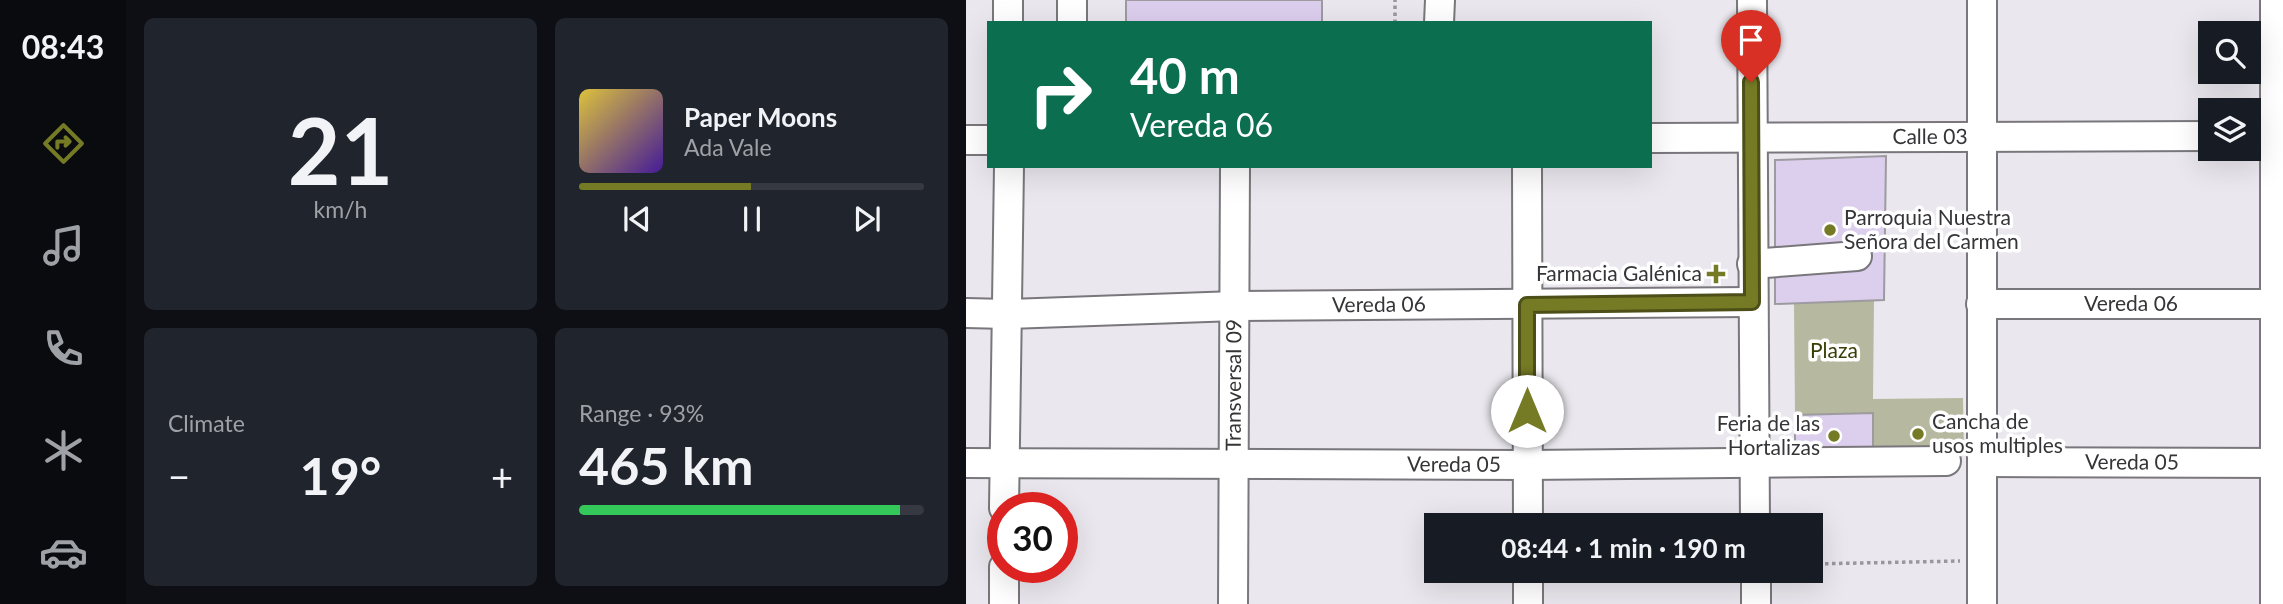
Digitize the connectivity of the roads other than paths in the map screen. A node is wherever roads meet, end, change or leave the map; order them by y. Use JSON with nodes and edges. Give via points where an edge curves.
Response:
{"nodes":[{"id":1,"x":1008,"y":0,"type":"edge"},
{"id":2,"x":1072,"y":0,"type":"edge"},
{"id":3,"x":1440,"y":0,"type":"edge"},
{"id":4,"x":1752,"y":0,"type":"edge"},
{"id":5,"x":1982,"y":0,"type":"edge"},
{"id":6,"x":2275,"y":0,"type":"edge"},
{"id":7,"x":1008,"y":21,"type":"edge"},
{"id":8,"x":1072,"y":21,"type":"edge"},
{"id":9,"x":1439,"y":21,"type":"edge"},
{"id":10,"x":2198,"y":136,"type":"edge"},
{"id":11,"x":2269,"y":136,"type":"edge"},
{"id":12,"x":1981,"y":137,"type":"junction"},
{"id":13,"x":1652,"y":138,"type":"edge"},
{"id":14,"x":1751,"y":138,"type":"junction"},
{"id":15,"x":966,"y":140,"type":"edge"},
{"id":16,"x":987,"y":140,"type":"edge"},
{"id":17,"x":1009,"y":168,"type":"edge"},
{"id":18,"x":1235,"y":168,"type":"edge"},
{"id":19,"x":1527,"y":168,"type":"edge"},
{"id":20,"x":1857,"y":256,"type":"dead end"},
{"id":21,"x":1752,"y":264,"type":"junction"},
{"id":22,"x":1752,"y":302,"type":"junction"},
{"id":23,"x":1981,"y":304,"type":"junction"},
{"id":24,"x":2279,"y":304,"type":"edge"},
{"id":25,"x":1527,"y":305,"type":"junction"},
{"id":26,"x":1236,"y":306,"type":"junction"},
{"id":27,"x":966,"y":313,"type":"edge"},
{"id":28,"x":1007,"y":314,"type":"junction"},
{"id":29,"x":1946,"y":461,"type":"dead end"},
{"id":30,"x":1982,"y":462,"type":"junction"},
{"id":31,"x":966,"y":463,"type":"edge"},
{"id":32,"x":1004,"y":463,"type":"junction"},
{"id":33,"x":2279,"y":463,"type":"edge"},
{"id":34,"x":1235,"y":464,"type":"junction"},
{"id":35,"x":1754,"y":464,"type":"junction"},
{"id":36,"x":1527,"y":465,"type":"junction"},
{"id":37,"x":1004,"y":492,"type":"edge"},
{"id":38,"x":1528,"y":513,"type":"edge"},
{"id":39,"x":1755,"y":513,"type":"edge"},
{"id":40,"x":1004,"y":583,"type":"edge"},
{"id":41,"x":1528,"y":583,"type":"edge"},
{"id":42,"x":1756,"y":583,"type":"edge"},
{"id":43,"x":1004,"y":604,"type":"edge"},
{"id":44,"x":1233,"y":604,"type":"edge"},
{"id":45,"x":1528,"y":604,"type":"edge"},
{"id":46,"x":1756,"y":604,"type":"edge"},
{"id":47,"x":1982,"y":604,"type":"edge"},
{"id":48,"x":2275,"y":604,"type":"edge"}],
"edges":[{"from":1,"to":7,"type":"street"},
{"from":2,"to":8,"type":"street"},
{"from":3,"to":9,"type":"street"},
{"from":4,"to":14,"type":"street"},
{"from":5,"to":12,"type":"street"},
{"from":6,"to":11,"type":"street"},
{"from":10,"to":12,"type":"street","name":"Calle 03"},
{"from":11,"to":24,"type":"street"},
{"from":12,"to":14,"type":"street","name":"Calle 03"},
{"from":12,"to":23,"type":"street"},
{"from":13,"to":14,"type":"street","name":"Calle 03"},
{"from":14,"to":21,"type":"street"},
{"from":15,"to":16,"type":"street"},
{"from":17,"to":28,"type":"street"},
{"from":18,"to":26,"type":"street","name":"Transversal 09"},
{"from":19,"to":25,"type":"street"},
{"from":20,"to":21,"type":"street"},
{"from":21,"to":22,"type":"street"},
{"from":22,"to":25,"type":"street","name":"Vereda 06"},
{"from":22,"to":35,"type":"street"},
{"from":23,"to":24,"type":"street","name":"Vereda 06"},
{"from":23,"to":30,"type":"street"},
{"from":24,"to":33,"type":"street"},
{"from":25,"to":26,"type":"street","name":"Vereda 06"},
{"from":25,"to":36,"type":"street"},
{"from":26,"to":28,"type":"street","name":"Vereda 06"},
{"from":26,"to":34,"type":"street","name":"Transversal 09"},
{"from":27,"to":28,"type":"street","name":"Vereda 06"},
{"from":28,"to":32,"type":"street"},
{"from":29,"to":35,"type":"street","name":"Vereda 05"},
{"from":30,"to":33,"type":"street","name":"Vereda 05"},
{"from":30,"to":47,"type":"street"},
{"from":31,"to":32,"type":"street","name":"Vereda 05"},
{"from":32,"to":34,"type":"street","name":"Vereda 05"},
{"from":32,"to":37,"type":"street"},
{"from":33,"to":48,"type":"street"},
{"from":34,"to":36,"type":"street","name":"Vereda 05"},
{"from":34,"to":44,"type":"street","name":"Transversal 09"},
{"from":35,"to":36,"type":"street","name":"Vereda 05"},
{"from":35,"to":39,"type":"street"},
{"from":36,"to":38,"type":"street"},
{"from":40,"to":43,"type":"street"},
{"from":41,"to":45,"type":"street"},
{"from":42,"to":46,"type":"street"}]}
